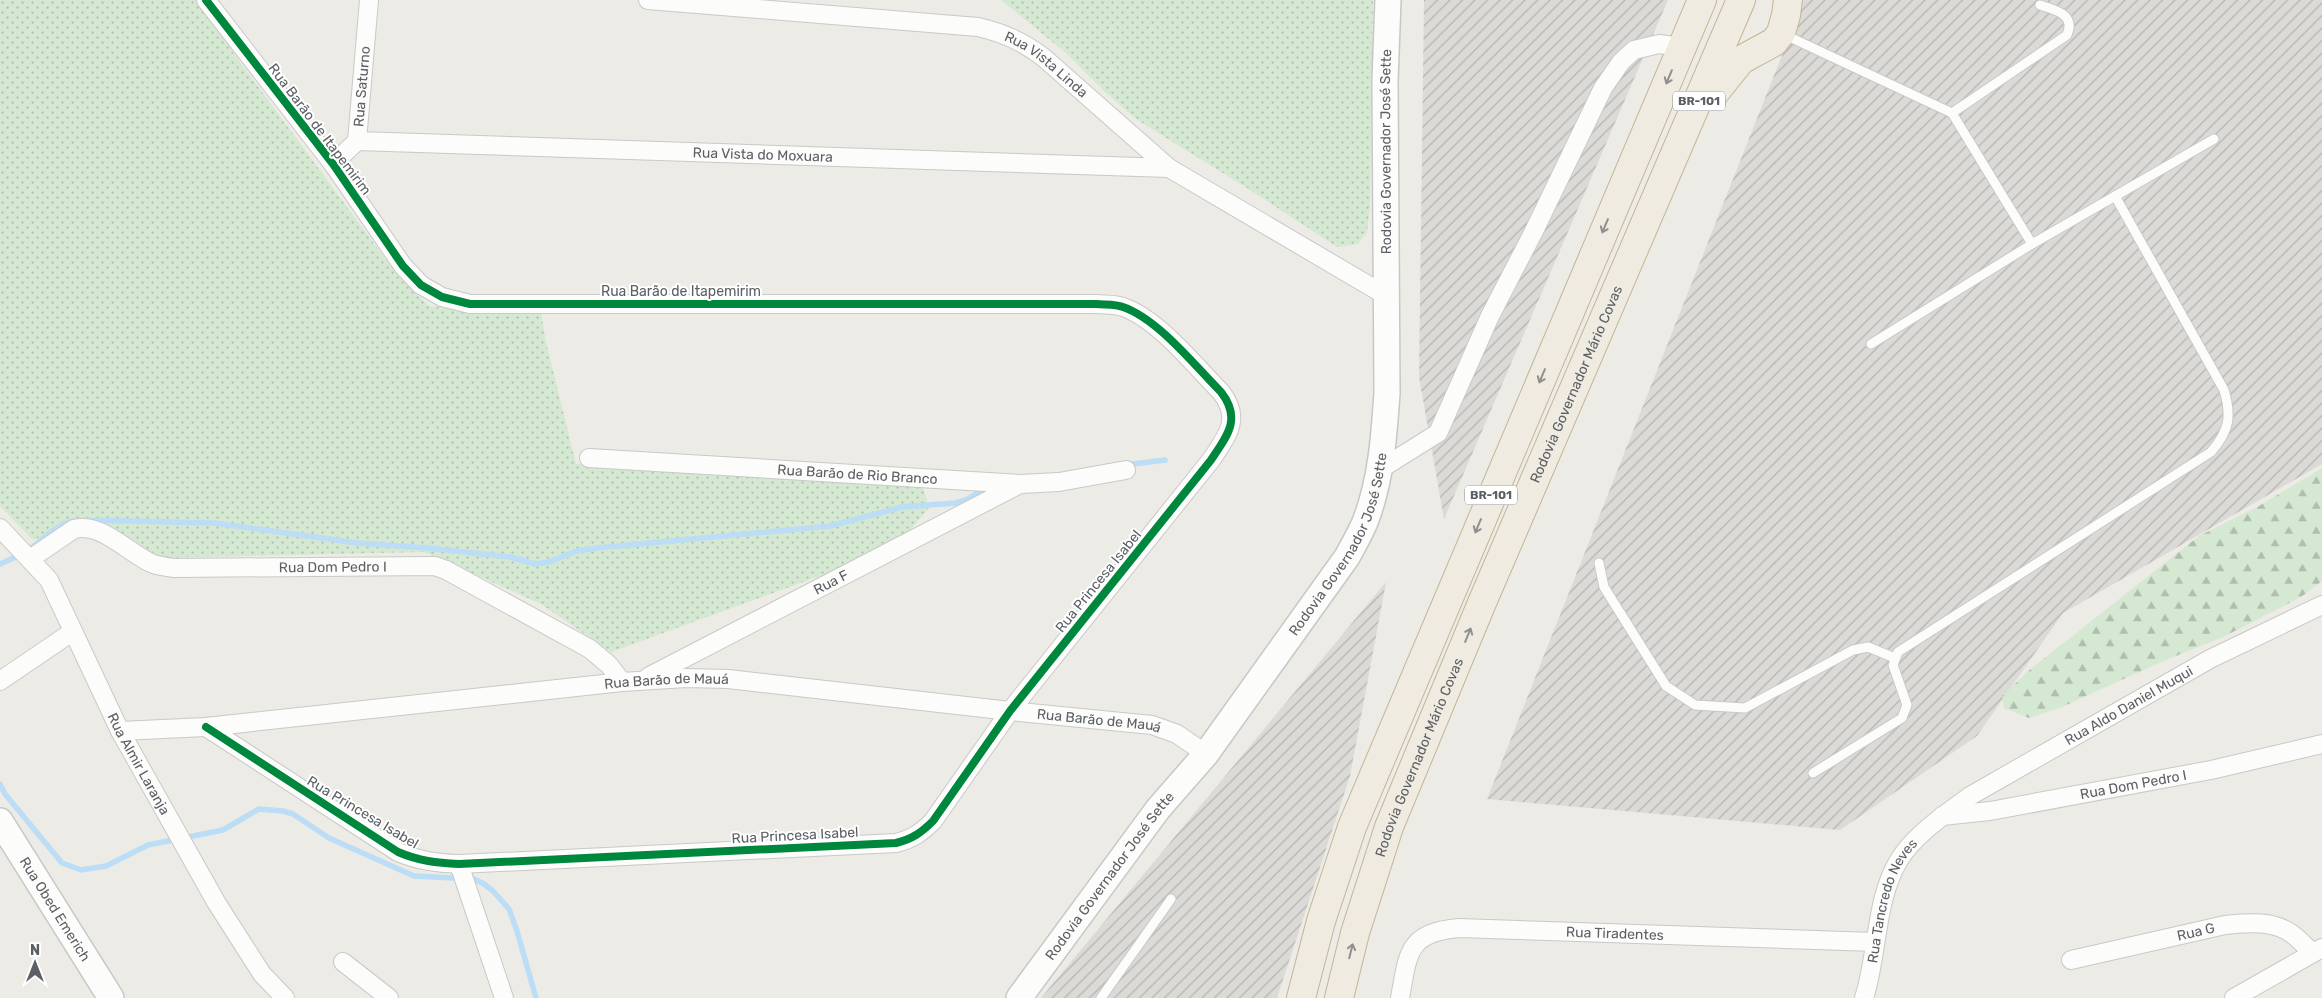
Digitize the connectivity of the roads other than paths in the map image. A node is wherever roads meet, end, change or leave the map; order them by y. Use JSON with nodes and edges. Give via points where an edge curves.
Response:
{"nodes":[{"id":1,"x":206,"y":0,"type":"edge"},
{"id":2,"x":369,"y":0,"type":"edge"},
{"id":3,"x":648,"y":0,"type":"edge"},
{"id":4,"x":1388,"y":0,"type":"edge"},
{"id":5,"x":1702,"y":0,"type":"edge"},
{"id":6,"x":1716,"y":0,"type":"edge"},
{"id":7,"x":1741,"y":0,"type":"edge"},
{"id":8,"x":1788,"y":0,"type":"edge"},
{"id":9,"x":2040,"y":5,"type":"dead end"},
{"id":10,"x":1728,"y":32,"type":"junction"},
{"id":11,"x":1770,"y":40,"type":"junction"},
{"id":12,"x":1682,"y":47,"type":"junction"},
{"id":13,"x":1952,"y":112,"type":"junction"},
{"id":14,"x":2214,"y":139,"type":"dead end"},
{"id":15,"x":358,"y":142,"type":"junction"},
{"id":16,"x":333,"y":164,"type":"junction"},
{"id":17,"x":1169,"y":168,"type":"junction"},
{"id":18,"x":1670,"y":170,"type":"junction"},
{"id":19,"x":2115,"y":196,"type":"junction"},
{"id":20,"x":2032,"y":244,"type":"junction"},
{"id":21,"x":1385,"y":295,"type":"junction"},
{"id":22,"x":1871,"y":344,"type":"dead end"},
{"id":23,"x":1227,"y":437,"type":"joint"},
{"id":24,"x":588,"y":458,"type":"dead end"},
{"id":25,"x":1126,"y":470,"type":"dead end"},
{"id":26,"x":1379,"y":470,"type":"junction"},
{"id":27,"x":1020,"y":484,"type":"junction"},
{"id":28,"x":0,"y":528,"type":"edge"},
{"id":29,"x":30,"y":559,"type":"junction"},
{"id":30,"x":1599,"y":563,"type":"dead end"},
{"id":31,"x":2322,"y":605,"type":"edge"},
{"id":32,"x":72,"y":632,"type":"junction"},
{"id":33,"x":1895,"y":658,"type":"junction"},
{"id":34,"x":643,"y":679,"type":"junction"},
{"id":35,"x":0,"y":681,"type":"edge"},
{"id":36,"x":622,"y":682,"type":"junction"},
{"id":37,"x":1010,"y":711,"type":"junction"},
{"id":38,"x":206,"y":727,"type":"junction"},
{"id":39,"x":120,"y":731,"type":"junction"},
{"id":40,"x":2322,"y":744,"type":"edge"},
{"id":41,"x":1206,"y":754,"type":"junction"},
{"id":42,"x":1813,"y":773,"type":"dead end"},
{"id":43,"x":1942,"y":816,"type":"junction"},
{"id":44,"x":0,"y":821,"type":"edge"},
{"id":45,"x":460,"y":864,"type":"junction"},
{"id":46,"x":1171,"y":899,"type":"dead end"},
{"id":47,"x":1876,"y":942,"type":"junction"},
{"id":48,"x":2317,"y":950,"type":"edge"},
{"id":49,"x":2072,"y":960,"type":"dead end"},
{"id":50,"x":342,"y":962,"type":"dead end"},
{"id":51,"x":111,"y":998,"type":"edge"},
{"id":52,"x":285,"y":998,"type":"edge"},
{"id":53,"x":389,"y":998,"type":"edge"},
{"id":54,"x":504,"y":998,"type":"edge"},
{"id":55,"x":1019,"y":998,"type":"edge"},
{"id":56,"x":1101,"y":998,"type":"edge"},
{"id":57,"x":1301,"y":998,"type":"edge"},
{"id":58,"x":1339,"y":998,"type":"edge"},
{"id":59,"x":1400,"y":998,"type":"edge"},
{"id":60,"x":1864,"y":998,"type":"edge"},
{"id":61,"x":2234,"y":998,"type":"edge"}],
"edges":[{"from":1,"to":16,"type":"street","name":"Rua Barão de Itapemirim"},
{"from":2,"to":15,"type":"street","name":"Rua Saturno"},
{"from":3,"to":17,"type":"street","name":"Rua Vista Linda","via":[[978,27],[1005,34],[1024,42],[1043,56]]},
{"from":4,"to":21,"type":"main road","name":"Rodovia Governador José Sette"},
{"from":5,"to":12,"type":"highway","number":"BR-101"},
{"from":6,"to":10,"type":"highway","via":[[1718,15]]},
{"from":7,"to":10,"type":"highway","name":"Rodovia Governador Mário Covas","number":"BR-101"},
{"from":8,"to":11,"type":"highway"},
{"from":9,"to":13,"type":"lane","via":[[2068,18],[2067,35]]},
{"from":10,"to":11,"type":"highway","via":[[1737,44],[1752,49]]},
{"from":10,"to":18,"type":"highway","name":"Rodovia Governador Mário Covas","number":"BR-101"},
{"from":11,"to":13,"type":"lane"},
{"from":11,"to":18,"type":"highway","via":[[1741,60],[1716,89]]},
{"from":12,"to":26,"type":"street","via":[[1659,44],[1634,50],[1621,62],[1603,88],[1490,316],[1438,433]]},
{"from":12,"to":57,"type":"highway","number":"BR-101","one_way":true,"via":[[1352,828],[1321,921]]},
{"from":13,"to":20,"type":"lane"},
{"from":14,"to":19,"type":"lane"},
{"from":15,"to":16,"type":"street","name":"Rua Saturno"},
{"from":15,"to":17,"type":"street","name":"Rua Vista do Moxuara"},
{"from":16,"to":23,"type":"street","name":"Rua Barão de Itapemirim","via":[[404,266],[421,285],[442,298],[470,304],[1096,304],[1122,307],[1141,315],[1155,326],[1221,392],[1229,402],[1231,413],[1232,423]]},
{"from":17,"to":21,"type":"street","name":"Rua Vista Linda"},
{"from":58,"to":18,"type":"highway","name":"Rodovia Governador Mário Covas","number":"BR-101","one_way":true,"via":[[1355,933],[1389,827],[1481,605]]},
{"from":19,"to":20,"type":"lane"},
{"from":19,"to":33,"type":"lane","via":[[2224,390],[2229,407],[2228,424],[2222,439],[2211,452],[1898,652]]},
{"from":20,"to":22,"type":"lane"},
{"from":21,"to":26,"type":"main road","name":"Rodovia Governador José Sette","via":[[1387,393]]},
{"from":23,"to":37,"type":"street","name":"Rua Princesa Isabel"},
{"from":24,"to":27,"type":"street","name":"Rua Barão de Rio Branco"},
{"from":25,"to":27,"type":"street","name":"Rua Barão de Rio Branco","via":[[1059,482]]},
{"from":26,"to":41,"type":"main road","name":"Rodovia Governador José Sette","via":[[1365,523],[1347,557]]},
{"from":27,"to":34,"type":"street","name":"Rua F"},
{"from":28,"to":29,"type":"street","name":"Rua Almir Laranja"},
{"from":29,"to":32,"type":"street","name":"Rua Almir Laranja","via":[[49,580]]},
{"from":29,"to":36,"type":"street","name":"Rua Dom Pedro I","via":[[81,527],[96,530],[150,562],[174,568],[435,566],[590,649],[609,665]]},
{"from":30,"to":33,"type":"lane","via":[[1604,587],[1666,686],[1695,705],[1745,708],[1853,650],[1868,647]]},
{"from":31,"to":43,"type":"street","name":"Rua Aldo Daniel Muqui","via":[[2210,659],[1970,796]]},
{"from":32,"to":35,"type":"street"},
{"from":32,"to":39,"type":"street","name":"Rua Almir Laranja"},
{"from":33,"to":42,"type":"lane","via":[[1894,671],[1907,705],[1902,718]]},
{"from":34,"to":36,"type":"street","name":"Rua Barão de Mauá"},
{"from":34,"to":37,"type":"street","name":"Rua Barão de Mauá","via":[[728,679]]},
{"from":36,"to":38,"type":"street","name":"Rua Barão de Mauá"},
{"from":37,"to":41,"type":"street","name":"Rua Barão de Mauá","via":[[1152,725],[1177,734]]},
{"from":37,"to":45,"type":"street","name":"Rua Princesa Isabel","via":[[932,821],[910,840]]},
{"from":38,"to":39,"type":"street","name":"Rua Barão de Mauá"},
{"from":38,"to":45,"type":"street","name":"Rua Princesa Isabel","via":[[398,852],[418,860]]},
{"from":39,"to":52,"type":"street","name":"Rua Almir Laranja","via":[[238,940],[262,974]]},
{"from":40,"to":43,"type":"street","name":"Rua Dom Pedro I","via":[[2211,770],[1990,811]]},
{"from":41,"to":55,"type":"main road","name":"Rodovia Governador José Sette","via":[[1158,809]]},
{"from":43,"to":47,"type":"street","name":"Rua Tancredo Neves","via":[[1899,860],[1888,888]]},
{"from":44,"to":51,"type":"main road","name":"Rua Obed Emerich"},
{"from":45,"to":54,"type":"street"},
{"from":46,"to":56,"type":"lane"},
{"from":47,"to":59,"type":"street","name":"Rua Tiradentes","via":[[1442,929],[1425,935],[1415,944],[1408,958]]},
{"from":47,"to":60,"type":"street","name":"Rua Tancredo Neves"},
{"from":48,"to":49,"type":"street","name":"Rua G","via":[[2292,933],[2274,926],[2250,923],[2225,925]]},
{"from":48,"to":61,"type":"street"},
{"from":50,"to":53,"type":"street"}]}
